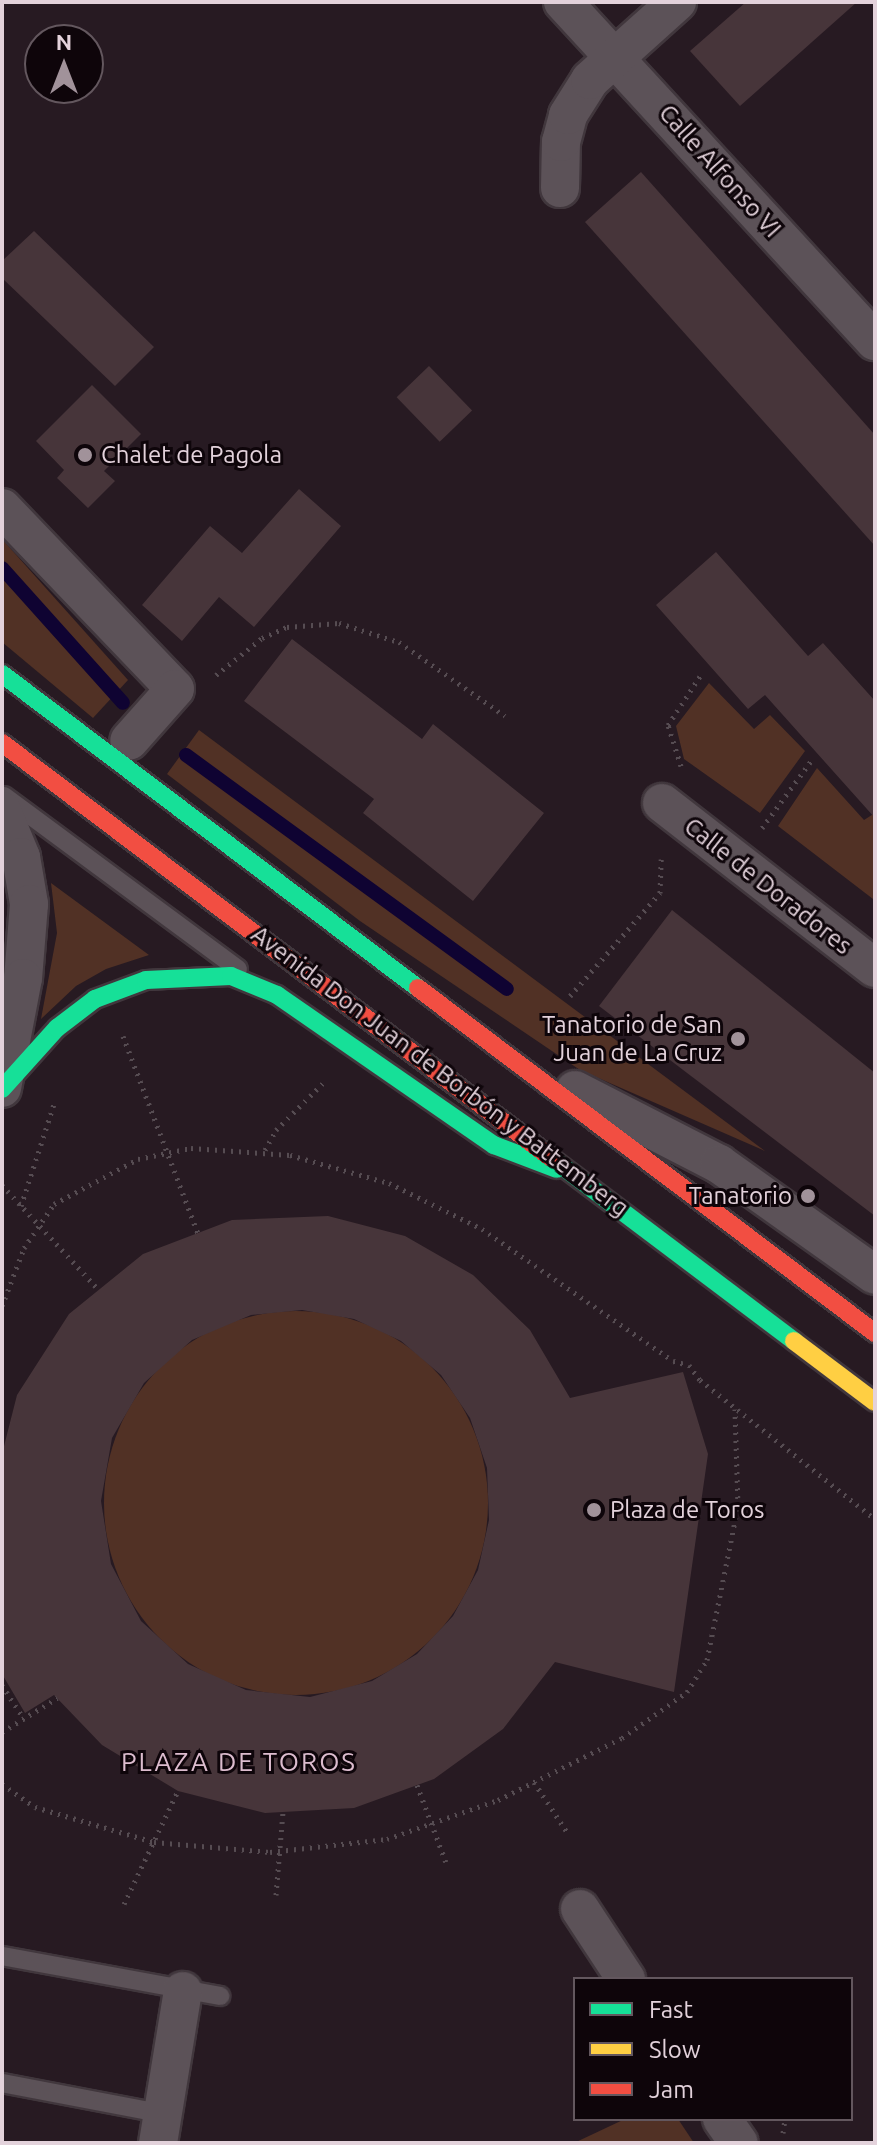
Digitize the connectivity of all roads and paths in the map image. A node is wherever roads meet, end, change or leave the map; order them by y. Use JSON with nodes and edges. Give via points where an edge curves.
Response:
{"nodes":[{"id":1,"x":563,"y":2,"type":"edge"},
{"id":2,"x":677,"y":2,"type":"edge"},
{"id":3,"x":615,"y":57,"type":"junction"},
{"id":4,"x":560,"y":188,"type":"dead end"},
{"id":5,"x":875,"y":341,"type":"edge"},
{"id":6,"x":2,"y":508,"type":"edge"},
{"id":7,"x":702,"y":673,"type":"dead end"},
{"id":8,"x":2,"y":674,"type":"edge"},
{"id":9,"x":212,"y":678,"type":"dead end"},
{"id":10,"x":54,"y":712,"type":"junction"},
{"id":11,"x":505,"y":716,"type":"dead end"},
{"id":12,"x":121,"y":737,"type":"joint"},
{"id":13,"x":2,"y":743,"type":"edge"},
{"id":14,"x":811,"y":761,"type":"dead end"},
{"id":15,"x":159,"y":768,"type":"dead end"},
{"id":16,"x":683,"y":770,"type":"dead end"},
{"id":17,"x":2,"y":794,"type":"edge"},
{"id":18,"x":662,"y":803,"type":"dead end"},
{"id":19,"x":2,"y":811,"type":"edge"},
{"id":20,"x":189,"y":813,"type":"junction"},
{"id":21,"x":750,"y":821,"type":"dead end"},
{"id":22,"x":762,"y":829,"type":"junction"},
{"id":23,"x":774,"y":839,"type":"dead end"},
{"id":24,"x":660,"y":893,"type":"dead end"},
{"id":25,"x":875,"y":968,"type":"edge"},
{"id":26,"x":256,"y":983,"type":"junction"},
{"id":27,"x":570,"y":996,"type":"dead end"},
{"id":28,"x":118,"y":1022,"type":"dead end"},
{"id":29,"x":491,"y":1047,"type":"junction"},
{"id":30,"x":334,"y":1074,"type":"dead end"},
{"id":31,"x":2,"y":1088,"type":"edge"},
{"id":32,"x":60,"y":1095,"type":"dead end"},
{"id":33,"x":265,"y":1150,"type":"junction"},
{"id":34,"x":168,"y":1152,"type":"junction"},
{"id":35,"x":579,"y":1175,"type":"junction"},
{"id":36,"x":2,"y":1185,"type":"edge"},
{"id":37,"x":21,"y":1206,"type":"junction"},
{"id":38,"x":38,"y":1224,"type":"junction"},
{"id":39,"x":198,"y":1233,"type":"dead end"},
{"id":40,"x":875,"y":1275,"type":"edge"},
{"id":41,"x":99,"y":1290,"type":"dead end"},
{"id":42,"x":2,"y":1306,"type":"edge"},
{"id":43,"x":875,"y":1333,"type":"edge"},
{"id":44,"x":875,"y":1402,"type":"edge"},
{"id":45,"x":735,"y":1408,"type":"junction"},
{"id":46,"x":875,"y":1519,"type":"edge"},
{"id":47,"x":2,"y":1685,"type":"edge"},
{"id":48,"x":57,"y":1698,"type":"dead end"},
{"id":49,"x":24,"y":1719,"type":"junction"},
{"id":50,"x":2,"y":1732,"type":"edge"},
{"id":51,"x":534,"y":1782,"type":"junction"},
{"id":52,"x":2,"y":1784,"type":"edge"},
{"id":53,"x":417,"y":1785,"type":"dead end"},
{"id":54,"x":178,"y":1791,"type":"dead end"},
{"id":55,"x":283,"y":1812,"type":"dead end"},
{"id":56,"x":432,"y":1824,"type":"junction"},
{"id":57,"x":567,"y":1832,"type":"dead end"},
{"id":58,"x":154,"y":1842,"type":"junction"},
{"id":59,"x":280,"y":1851,"type":"junction"},
{"id":60,"x":446,"y":1862,"type":"dead end"},
{"id":61,"x":276,"y":1895,"type":"dead end"},
{"id":62,"x":124,"y":1904,"type":"dead end"},
{"id":63,"x":580,"y":1909,"type":"dead end"},
{"id":64,"x":2,"y":1956,"type":"edge"},
{"id":65,"x":625,"y":1977,"type":"edge"},
{"id":66,"x":183,"y":1991,"type":"junction"},
{"id":67,"x":220,"y":1996,"type":"dead end"},
{"id":68,"x":2,"y":2083,"type":"edge"},
{"id":69,"x":723,"y":2121,"type":"edge"},
{"id":70,"x":785,"y":2121,"type":"edge"},
{"id":71,"x":161,"y":2128,"type":"edge"},
{"id":72,"x":783,"y":2133,"type":"dead end"},
{"id":73,"x":739,"y":2143,"type":"edge"}],
"edges":[{"from":1,"to":3,"type":"street","name":"Calle Alfonso VI"},
{"from":2,"to":3,"type":"street"},
{"from":3,"to":4,"type":"street","via":[[590,80],[568,115],[561,142]]},
{"from":3,"to":5,"type":"street","name":"Calle Alfonso VI"},
{"from":6,"to":12,"type":"street","name":"Avenida Don Juan de Borbón y Battemberg","via":[[175,689]]},
{"from":7,"to":16,"type":"path","via":[[668,725]]},
{"from":8,"to":10,"type":"main road","name":"Avenida Don Juan de Borbón y Battemberg"},
{"from":9,"to":11,"type":"path","via":[[262,638],[287,627],[339,623],[399,642]]},
{"from":10,"to":12,"type":"lane","name":"Avenida Don Juan de Borbón y Battemberg"},
{"from":10,"to":20,"type":"main road","name":"Avenida Don Juan de Borbón y Battemberg"},
{"from":13,"to":35,"type":"main road","name":"Avenida Don Juan de Borbón y Battemberg"},
{"from":14,"to":22,"type":"path"},
{"from":15,"to":20,"type":"lane","name":"Avenida Don Juan de Borbón y Battemberg"},
{"from":17,"to":26,"type":"lane"},
{"from":18,"to":25,"type":"street","name":"Calle de Doradores"},
{"from":19,"to":31,"type":"street","via":[[21,857],[29,904],[23,978]]},
{"from":20,"to":29,"type":"main road","name":"Avenida Don Juan de Borbón y Battemberg"},
{"from":21,"to":22,"type":"path"},
{"from":22,"to":23,"type":"path"},
{"from":24,"to":27,"type":"path"},
{"from":26,"to":31,"type":"main road","via":[[210,974],[119,987],[66,1020]]},
{"from":26,"to":35,"type":"main road","via":[[494,1145]]},
{"from":28,"to":34,"type":"path"},
{"from":29,"to":40,"type":"street","name":"Avenida Don Juan de Borbón y Battemberg","via":[[719,1164]]},
{"from":29,"to":43,"type":"main road","name":"Avenida Don Juan de Borbón y Battemberg"},
{"from":30,"to":33,"type":"path","via":[[303,1099]]},
{"from":32,"to":37,"type":"path","via":[[41,1136]]},
{"from":33,"to":34,"type":"path"},
{"from":33,"to":45,"type":"path","via":[[389,1183],[482,1229],[673,1361],[689,1365]]},
{"from":34,"to":38,"type":"path","via":[[138,1159],[54,1204]]},
{"from":34,"to":39,"type":"path"},
{"from":35,"to":44,"type":"main road","name":"Avenida Don Juan de Borbón y Battemberg"},
{"from":36,"to":37,"type":"path"},
{"from":37,"to":38,"type":"path"},
{"from":38,"to":41,"type":"path"},
{"from":38,"to":42,"type":"path"},
{"from":45,"to":46,"type":"path"},
{"from":45,"to":51,"type":"path","via":[[738,1506],[707,1660],[687,1692]]},
{"from":47,"to":49,"type":"path"},
{"from":48,"to":49,"type":"path"},
{"from":49,"to":50,"type":"path"},
{"from":51,"to":56,"type":"path"},
{"from":51,"to":57,"type":"path"},
{"from":52,"to":58,"type":"path","via":[[35,1807]]},
{"from":53,"to":56,"type":"path"},
{"from":54,"to":58,"type":"path"},
{"from":55,"to":59,"type":"path"},
{"from":56,"to":59,"type":"path","via":[[387,1839]]},
{"from":56,"to":60,"type":"path"},
{"from":58,"to":59,"type":"path"},
{"from":58,"to":62,"type":"path"},
{"from":59,"to":61,"type":"path"},
{"from":63,"to":65,"type":"street"},
{"from":64,"to":66,"type":"lane"},
{"from":66,"to":67,"type":"lane"},
{"from":66,"to":71,"type":"street"},
{"from":68,"to":71,"type":"lane"},
{"from":69,"to":73,"type":"street"},
{"from":70,"to":72,"type":"path"}]}
